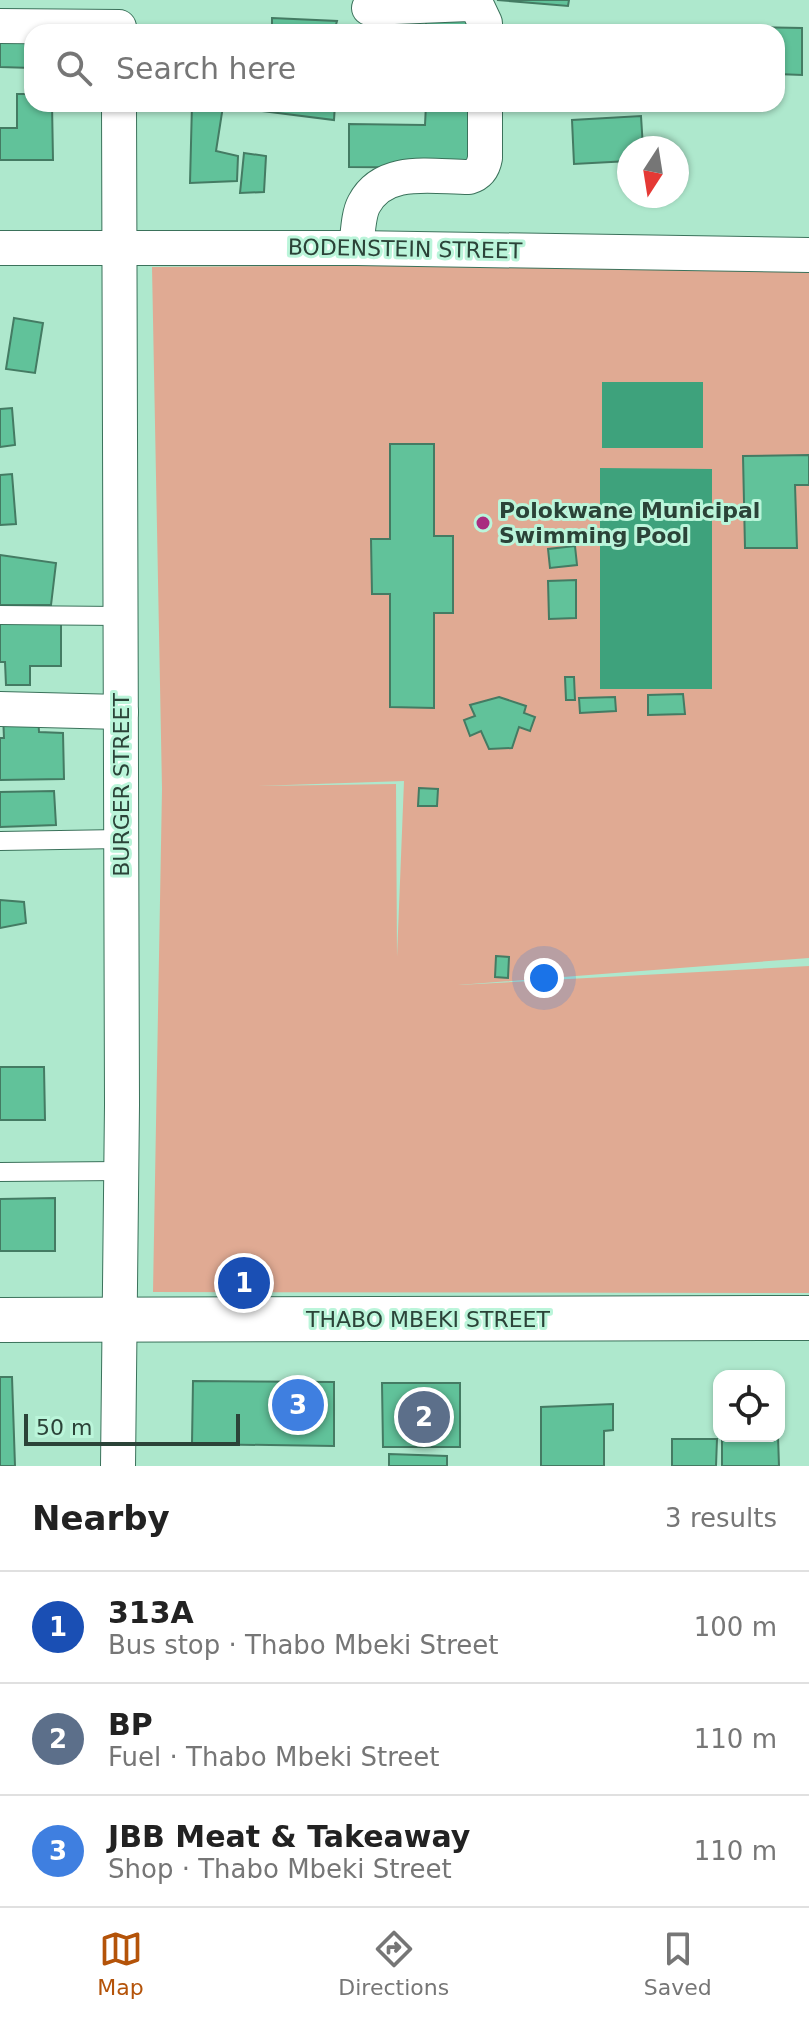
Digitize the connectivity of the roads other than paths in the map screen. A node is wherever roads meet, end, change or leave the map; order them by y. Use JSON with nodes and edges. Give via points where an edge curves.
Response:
{"nodes":[{"id":1,"x":369,"y":8,"type":"dead end"},
{"id":2,"x":119,"y":20,"type":"edge"},
{"id":3,"x":40,"y":24,"type":"edge"},
{"id":4,"x":485,"y":24,"type":"edge"},
{"id":5,"x":24,"y":25,"type":"edge"},
{"id":6,"x":0,"y":26,"type":"edge"},
{"id":7,"x":119,"y":112,"type":"edge"},
{"id":8,"x":485,"y":112,"type":"edge"},
{"id":9,"x":0,"y":248,"type":"edge"},
{"id":10,"x":120,"y":248,"type":"junction"},
{"id":11,"x":356,"y":248,"type":"junction"},
{"id":12,"x":809,"y":255,"type":"edge"},
{"id":13,"x":0,"y":615,"type":"edge"},
{"id":14,"x":120,"y":616,"type":"junction"},
{"id":15,"x":0,"y":709,"type":"edge"},
{"id":16,"x":121,"y":712,"type":"junction"},
{"id":17,"x":120,"y":839,"type":"junction"},
{"id":18,"x":0,"y":841,"type":"edge"},
{"id":19,"x":120,"y":1171,"type":"junction"},
{"id":20,"x":0,"y":1172,"type":"edge"},
{"id":21,"x":809,"y":1318,"type":"edge"},
{"id":22,"x":119,"y":1319,"type":"junction"},
{"id":23,"x":0,"y":1320,"type":"edge"},
{"id":24,"x":118,"y":1466,"type":"edge"}],
"edges":[{"from":1,"to":4,"type":"street","via":[[477,6]]},
{"from":2,"to":3,"type":"street"},
{"from":5,"to":6,"type":"street"},
{"from":7,"to":10,"type":"street","name":"BURGER STREET"},
{"from":8,"to":11,"type":"street","via":[[485,158],[477,175],[395,177],[379,184],[362,205]]},
{"from":9,"to":10,"type":"street","name":"BODENSTEIN STREET"},
{"from":10,"to":11,"type":"street","name":"BODENSTEIN STREET"},
{"from":10,"to":14,"type":"street","name":"BURGER STREET"},
{"from":11,"to":12,"type":"street","name":"BODENSTEIN STREET"},
{"from":13,"to":14,"type":"lane"},
{"from":14,"to":16,"type":"street","name":"BURGER STREET"},
{"from":15,"to":16,"type":"street"},
{"from":16,"to":17,"type":"street","name":"BURGER STREET"},
{"from":17,"to":18,"type":"lane"},
{"from":17,"to":19,"type":"street","name":"BURGER STREET"},
{"from":19,"to":20,"type":"lane"},
{"from":19,"to":22,"type":"street","name":"BURGER STREET"},
{"from":21,"to":22,"type":"main road","name":"THABO MBEKI STREET"},
{"from":22,"to":23,"type":"main road","name":"THABO MBEKI STREET"},
{"from":22,"to":24,"type":"street","name":"BURGER STREET"}]}
